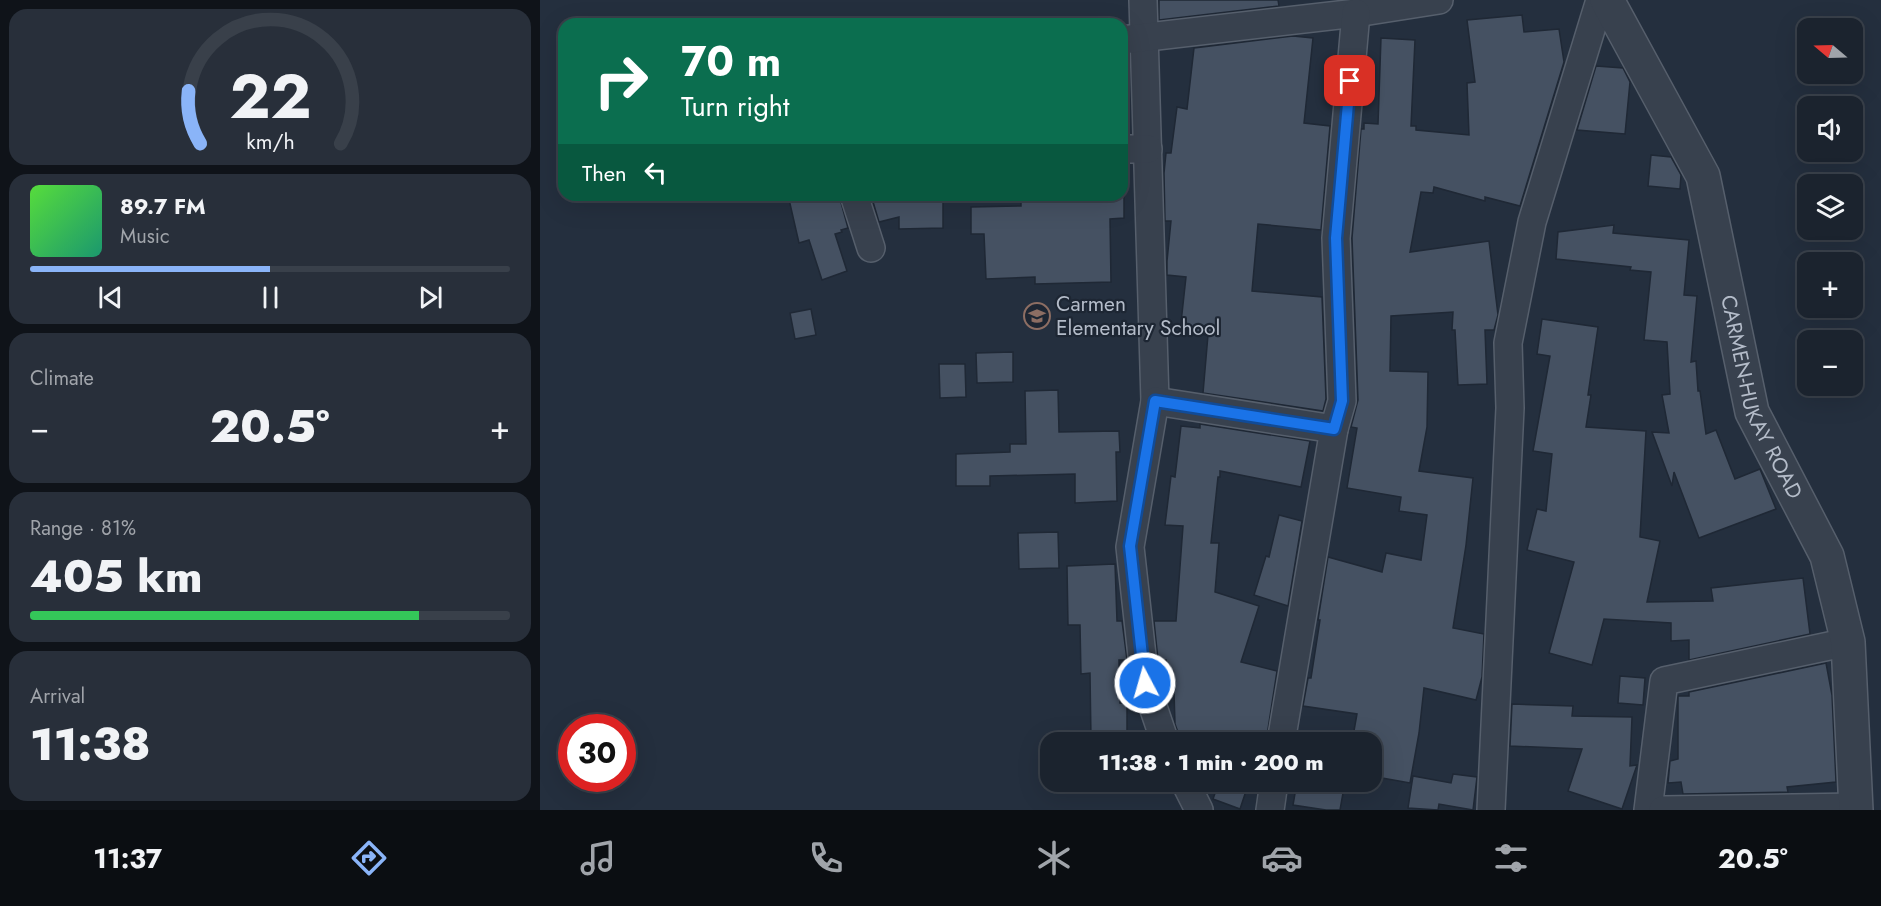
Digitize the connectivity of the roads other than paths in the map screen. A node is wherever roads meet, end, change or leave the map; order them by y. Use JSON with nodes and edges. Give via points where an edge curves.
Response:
{"nodes":[{"id":1,"x":1143,"y":0,"type":"edge"},
{"id":2,"x":1438,"y":0,"type":"edge"},
{"id":3,"x":1600,"y":0,"type":"edge"},
{"id":4,"x":1606,"y":0,"type":"edge"},
{"id":5,"x":1356,"y":14,"type":"junction"},
{"id":6,"x":1133,"y":39,"type":"edge"},
{"id":7,"x":1135,"y":149,"type":"edge"},
{"id":8,"x":856,"y":201,"type":"edge"},
{"id":9,"x":871,"y":248,"type":"dead end"},
{"id":10,"x":1155,"y":401,"type":"junction"},
{"id":11,"x":1334,"y":429,"type":"junction"},
{"id":12,"x":1848,"y":642,"type":"junction"},
{"id":13,"x":1162,"y":732,"type":"edge"},
{"id":14,"x":1283,"y":732,"type":"edge"},
{"id":15,"x":1190,"y":792,"type":"edge"},
{"id":16,"x":1273,"y":792,"type":"edge"},
{"id":17,"x":1856,"y":809,"type":"edge"},
{"id":18,"x":1199,"y":810,"type":"edge"},
{"id":19,"x":1270,"y":810,"type":"edge"},
{"id":20,"x":1491,"y":810,"type":"edge"},
{"id":21,"x":1648,"y":810,"type":"edge"},
{"id":22,"x":1663,"y":810,"type":"edge"}],
"edges":[{"from":1,"to":6,"type":"street"},
{"from":2,"to":5,"type":"street"},
{"from":3,"to":20,"type":"street","via":[[1532,222],[1508,344],[1510,408]]},
{"from":4,"to":12,"type":"street","name":"CARMEN-HUKAY ROAD","via":[[1703,177],[1752,412],[1827,556]]},
{"from":5,"to":6,"type":"street"},
{"from":5,"to":11,"type":"street","via":[[1336,238],[1342,401]]},
{"from":6,"to":7,"type":"street"},
{"from":7,"to":10,"type":"street"},
{"from":8,"to":9,"type":"street"},
{"from":10,"to":11,"type":"street"},
{"from":10,"to":13,"type":"street","via":[[1130,546],[1145,683]]},
{"from":11,"to":14,"type":"street"},
{"from":12,"to":17,"type":"street","name":"CARMEN-HUKAY ROAD"},
{"from":12,"to":21,"type":"street","via":[[1664,681]]},
{"from":15,"to":18,"type":"street"},
{"from":16,"to":19,"type":"street"},
{"from":17,"to":22,"type":"street"}]}
